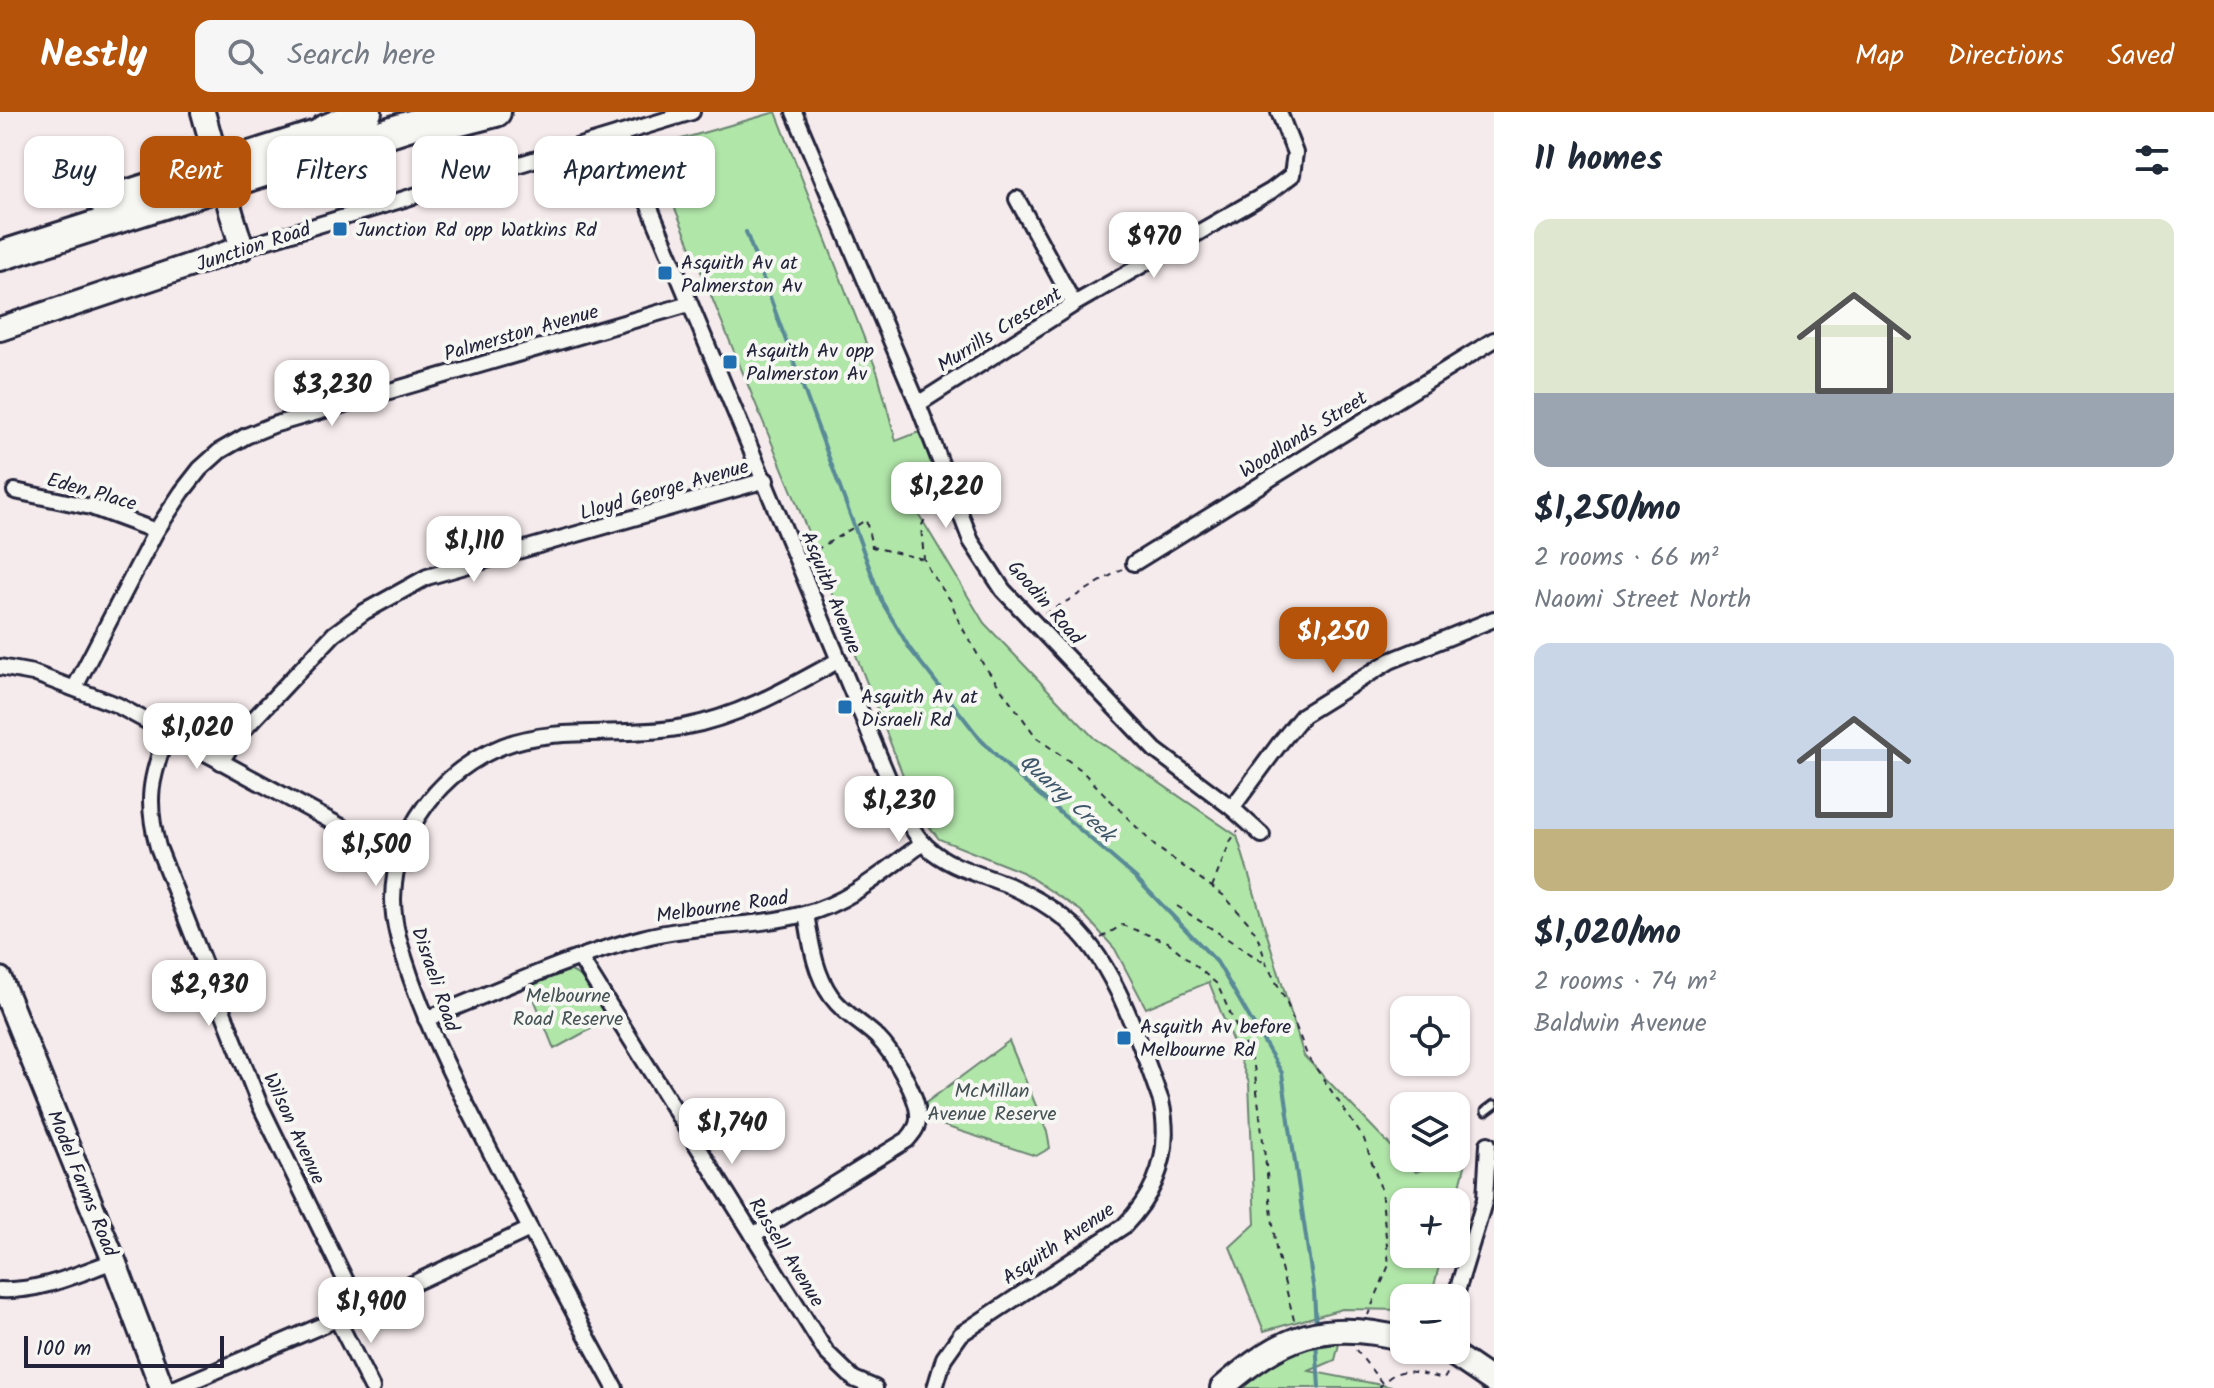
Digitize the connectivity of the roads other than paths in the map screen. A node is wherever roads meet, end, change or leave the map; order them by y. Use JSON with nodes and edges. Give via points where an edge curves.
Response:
{"nodes":[{"id":1,"x":203,"y":112,"type":"edge"},
{"id":2,"x":367,"y":112,"type":"edge"},
{"id":3,"x":389,"y":112,"type":"edge"},
{"id":4,"x":452,"y":112,"type":"edge"},
{"id":5,"x":496,"y":112,"type":"edge"},
{"id":6,"x":692,"y":112,"type":"edge"},
{"id":7,"x":794,"y":112,"type":"edge"},
{"id":8,"x":1279,"y":112,"type":"edge"},
{"id":9,"x":619,"y":134,"type":"junction"},
{"id":10,"x":311,"y":136,"type":"edge"},
{"id":11,"x":313,"y":136,"type":"edge"},
{"id":12,"x":267,"y":151,"type":"edge"},
{"id":13,"x":266,"y":171,"type":"junction"},
{"id":14,"x":1017,"y":199,"type":"dead end"},
{"id":15,"x":0,"y":236,"type":"edge"},
{"id":16,"x":242,"y":248,"type":"junction"},
{"id":17,"x":0,"y":256,"type":"edge"},
{"id":18,"x":689,"y":304,"type":"junction"},
{"id":19,"x":1074,"y":304,"type":"junction"},
{"id":20,"x":0,"y":329,"type":"edge"},
{"id":21,"x":1494,"y":340,"type":"edge"},
{"id":22,"x":918,"y":404,"type":"junction"},
{"id":23,"x":766,"y":480,"type":"junction"},
{"id":24,"x":15,"y":491,"type":"dead end"},
{"id":25,"x":156,"y":531,"type":"junction"},
{"id":26,"x":1134,"y":563,"type":"road end"},
{"id":27,"x":1494,"y":619,"type":"edge"},
{"id":28,"x":839,"y":660,"type":"junction"},
{"id":29,"x":0,"y":667,"type":"edge"},
{"id":30,"x":75,"y":687,"type":"junction"},
{"id":31,"x":167,"y":733,"type":"junction"},
{"id":32,"x":221,"y":762,"type":"junction"},
{"id":33,"x":1232,"y":808,"type":"junction"},
{"id":34,"x":1262,"y":835,"type":"dead end"},
{"id":35,"x":923,"y":843,"type":"junction"},
{"id":36,"x":399,"y":858,"type":"junction"},
{"id":37,"x":806,"y":914,"type":"junction"},
{"id":38,"x":580,"y":958,"type":"junction"},
{"id":39,"x":0,"y":979,"type":"edge"},
{"id":40,"x":426,"y":1019,"type":"junction"},
{"id":41,"x":1494,"y":1105,"type":"edge"},
{"id":42,"x":1486,"y":1111,"type":"dead end"},
{"id":43,"x":1488,"y":1144,"type":"dead end"},
{"id":44,"x":1489,"y":1199,"type":"edge"},
{"id":45,"x":530,"y":1229,"type":"junction"},
{"id":46,"x":753,"y":1235,"type":"junction"},
{"id":47,"x":114,"y":1261,"type":"junction"},
{"id":48,"x":1460,"y":1284,"type":"edge"},
{"id":49,"x":0,"y":1290,"type":"edge"},
{"id":50,"x":359,"y":1308,"type":"junction"},
{"id":51,"x":337,"y":1319,"type":"junction"},
{"id":52,"x":1390,"y":1336,"type":"edge"},
{"id":53,"x":1467,"y":1364,"type":"edge"},
{"id":54,"x":1494,"y":1382,"type":"edge"},
{"id":55,"x":162,"y":1388,"type":"edge"},
{"id":56,"x":176,"y":1388,"type":"edge"},
{"id":57,"x":372,"y":1388,"type":"edge"},
{"id":58,"x":615,"y":1388,"type":"edge"},
{"id":59,"x":875,"y":1388,"type":"edge"},
{"id":60,"x":935,"y":1388,"type":"edge"},
{"id":61,"x":1222,"y":1388,"type":"edge"}],
"edges":[{"from":1,"to":16,"type":"street","bridge":true},
{"from":2,"to":10,"type":"highway"},
{"from":3,"to":11,"type":"highway"},
{"from":4,"to":13,"type":"highway"},
{"from":5,"to":13,"type":"highway"},
{"from":6,"to":9,"type":"street","name":"Junction Road"},
{"from":7,"to":22,"type":"street","name":"Goodin Road"},
{"from":8,"to":19,"type":"street","name":"Murrills Crescent","via":[[1295,153],[1292,175]]},
{"from":9,"to":16,"type":"street","name":"Junction Road"},
{"from":9,"to":18,"type":"street","name":"Asquith Avenue"},
{"from":12,"to":15,"type":"highway"},
{"from":13,"to":17,"type":"highway"},
{"from":14,"to":19,"type":"street"},
{"from":16,"to":20,"type":"street","name":"Junction Road"},
{"from":18,"to":23,"type":"street","name":"Asquith Avenue"},
{"from":18,"to":25,"type":"street","name":"Palmerston Avenue","via":[[246,436],[200,469]]},
{"from":19,"to":22,"type":"street","name":"Murrills Crescent"},
{"from":21,"to":26,"type":"street","name":"Woodlands Street"},
{"from":22,"to":33,"type":"street","name":"Goodin Road","via":[[971,541],[1003,590],[1155,750]]},
{"from":23,"to":28,"type":"street","name":"Asquith Avenue"},
{"from":23,"to":32,"type":"street","name":"Lloyd George Avenue","via":[[427,577],[397,592],[334,634],[235,739]]},
{"from":24,"to":25,"type":"street","name":"Eden Place","via":[[91,507]]},
{"from":25,"to":30,"type":"street","name":"Palmerston Avenue"},
{"from":27,"to":33,"type":"street","via":[[1390,661],[1303,715]]},
{"from":28,"to":35,"type":"street","name":"Asquith Avenue","via":[[893,792]]},
{"from":28,"to":36,"type":"street","name":"Disraeli Road","via":[[751,705],[685,727],[553,735],[505,745],[466,764],[437,790],[415,821]]},
{"from":29,"to":30,"type":"street"},
{"from":30,"to":31,"type":"street"},
{"from":31,"to":32,"type":"street"},
{"from":31,"to":50,"type":"street","name":"Wilson Avenue","via":[[149,800],[158,847],[259,1103]]},
{"from":32,"to":36,"type":"street"},
{"from":33,"to":34,"type":"street","name":"Goodin Road"},
{"from":35,"to":37,"type":"street","name":"Melbourne Road","via":[[864,887]]},
{"from":35,"to":60,"type":"street","name":"Asquith Avenue","via":[[951,863],[1036,899],[1083,936],[1112,977],[1161,1101],[1166,1139],[1158,1177],[1138,1211],[1124,1226],[961,1334],[944,1358]]},
{"from":36,"to":40,"type":"street","name":"Disraeli Road","via":[[393,899],[397,939]]},
{"from":37,"to":38,"type":"street","name":"Melbourne Road","via":[[659,933]]},
{"from":37,"to":46,"type":"street","via":[[820,977],[845,1012],[890,1052],[918,1119],[907,1140]]},
{"from":38,"to":40,"type":"street","name":"Melbourne Road"},
{"from":38,"to":46,"type":"street","name":"Russell Avenue"},
{"from":39,"to":47,"type":"street","name":"Model Farms Road"},
{"from":40,"to":45,"type":"street","name":"Disraeli Road"},
{"from":41,"to":42,"type":"lane"},
{"from":43,"to":44,"type":"street"},
{"from":44,"to":48,"type":"street"},
{"from":45,"to":50,"type":"street"},
{"from":45,"to":58,"type":"street","name":"Disraeli Road"},
{"from":46,"to":59,"type":"street","name":"Russell Avenue","via":[[826,1352],[854,1379]]},
{"from":47,"to":49,"type":"street","via":[[45,1285]]},
{"from":47,"to":55,"type":"street","name":"Model Farms Road"},
{"from":50,"to":51,"type":"street"},
{"from":51,"to":56,"type":"street"},
{"from":51,"to":57,"type":"street"},
{"from":52,"to":61,"type":"street","via":[[1330,1332],[1284,1342]]},
{"from":53,"to":54,"type":"street"}]}
